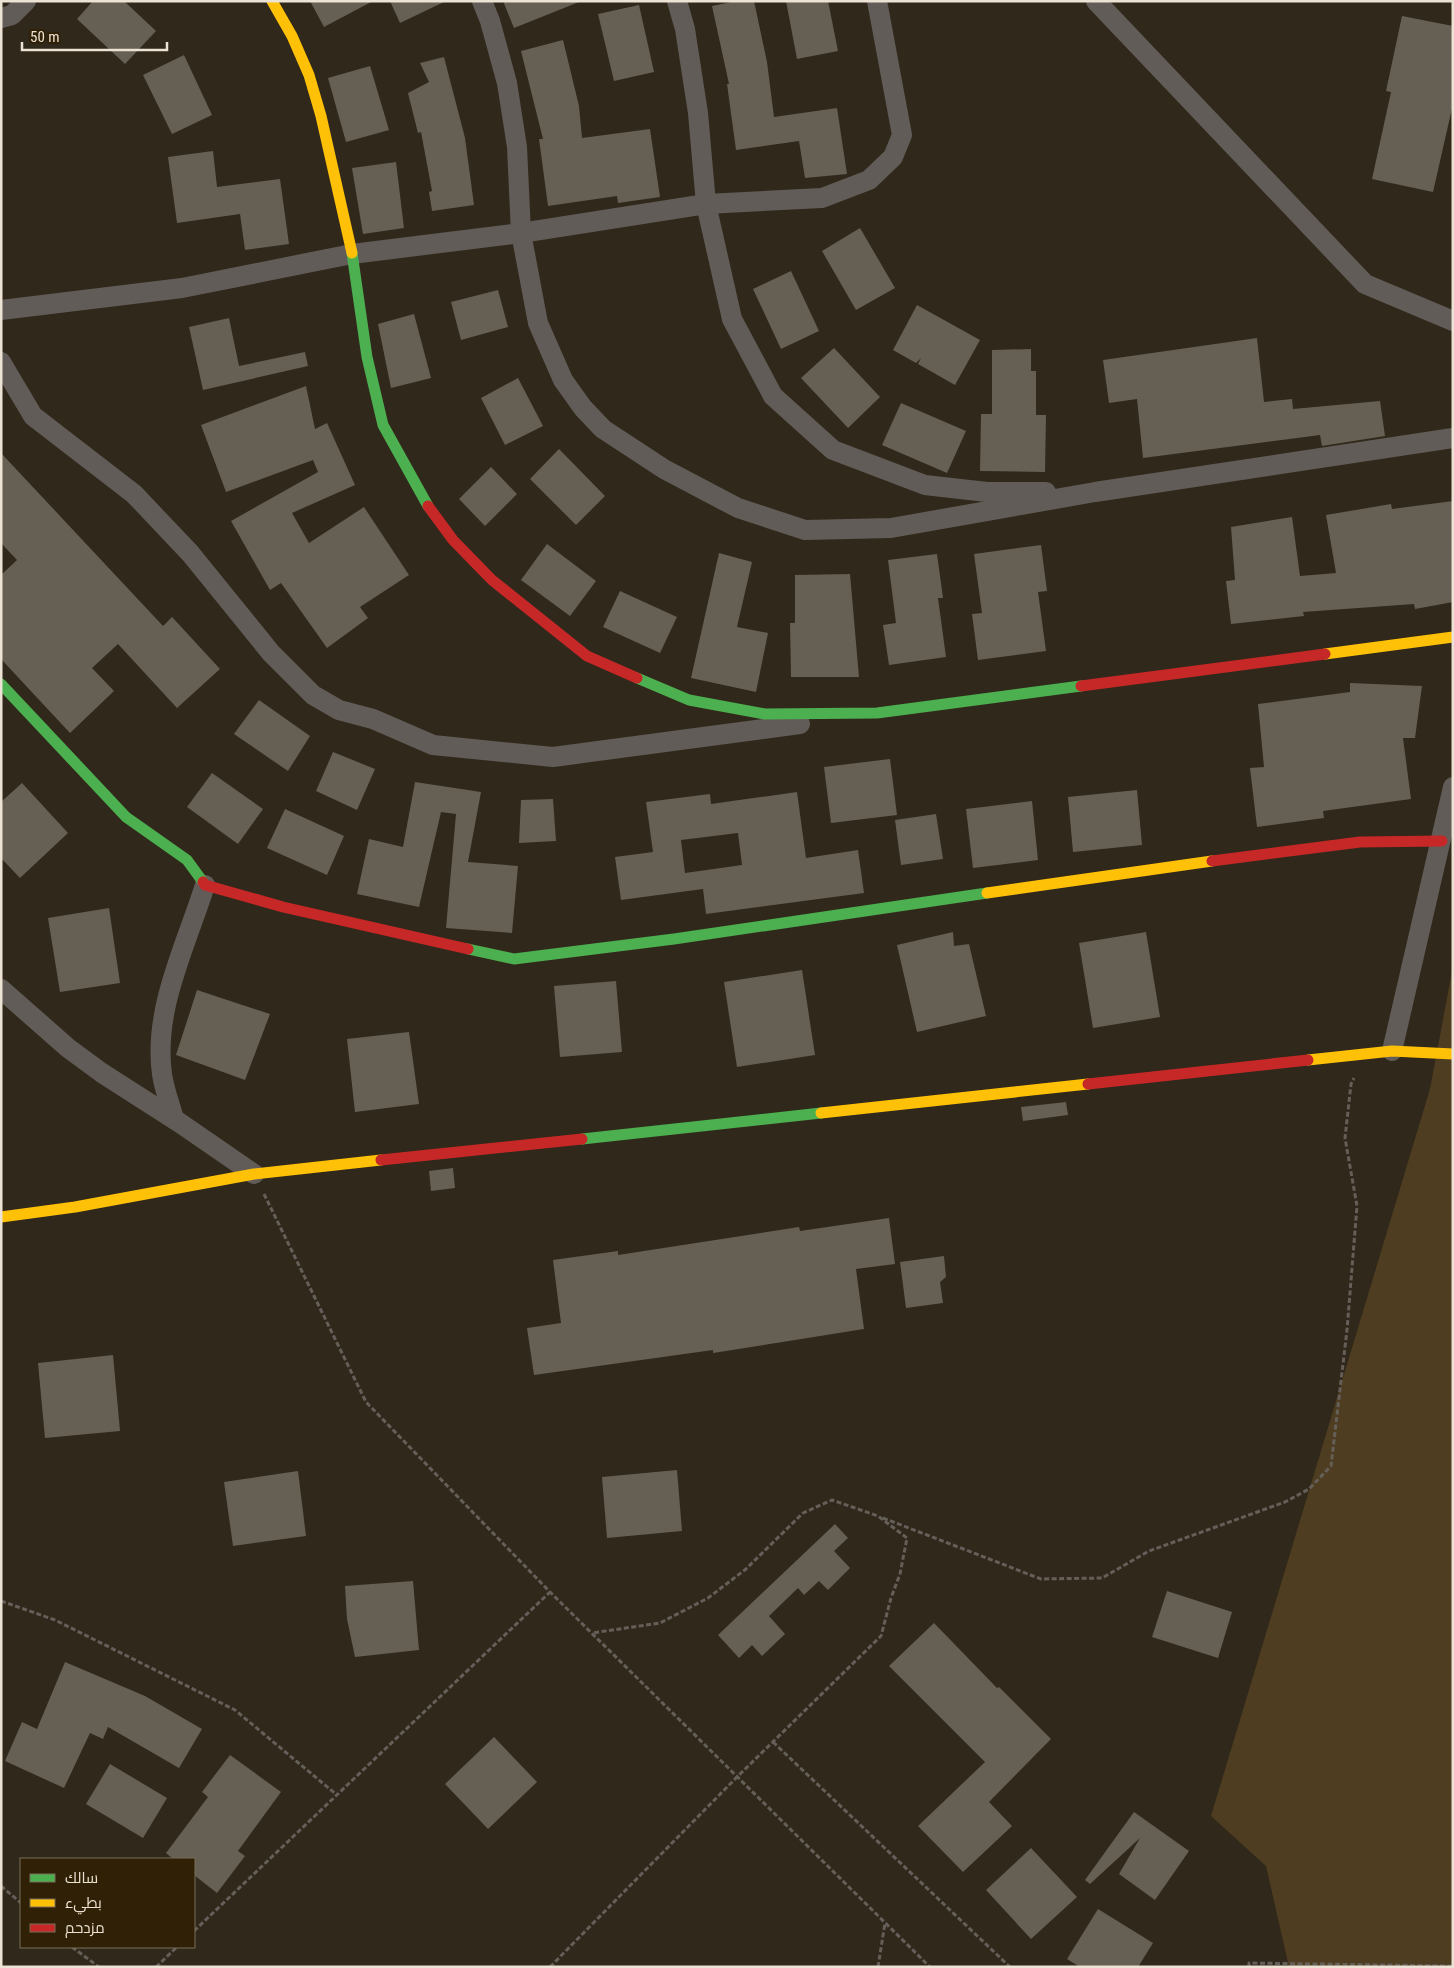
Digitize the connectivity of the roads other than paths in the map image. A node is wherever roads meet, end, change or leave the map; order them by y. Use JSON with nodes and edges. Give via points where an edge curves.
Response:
{"nodes":[{"id":1,"x":26,"y":1,"type":"edge"},
{"id":2,"x":272,"y":1,"type":"edge"},
{"id":3,"x":482,"y":1,"type":"edge"},
{"id":4,"x":677,"y":1,"type":"edge"},
{"id":5,"x":877,"y":1,"type":"edge"},
{"id":6,"x":1096,"y":1,"type":"edge"},
{"id":7,"x":1,"y":18,"type":"edge"},
{"id":8,"x":706,"y":204,"type":"junction"},
{"id":9,"x":521,"y":234,"type":"junction"},
{"id":10,"x":352,"y":254,"type":"junction"},
{"id":11,"x":1,"y":310,"type":"edge"},
{"id":12,"x":1453,"y":321,"type":"edge"},
{"id":13,"x":1,"y":362,"type":"edge"},
{"id":14,"x":1453,"y":438,"type":"edge"},
{"id":15,"x":1095,"y":492,"type":"junction"},
{"id":16,"x":1453,"y":637,"type":"edge"},
{"id":17,"x":1,"y":684,"type":"edge"},
{"id":18,"x":877,"y":713,"type":"junction"},
{"id":19,"x":1453,"y":787,"type":"edge"},
{"id":20,"x":1442,"y":840,"type":"junction"},
{"id":21,"x":205,"y":885,"type":"junction"},
{"id":22,"x":1,"y":989,"type":"edge"},
{"id":23,"x":1392,"y":1051,"type":"junction"},
{"id":24,"x":1453,"y":1054,"type":"edge"},
{"id":25,"x":174,"y":1119,"type":"junction"},
{"id":26,"x":254,"y":1174,"type":"junction"},
{"id":27,"x":1,"y":1217,"type":"edge"}],
"edges":[{"from":1,"to":7,"type":"street","via":[[12,15]]},
{"from":2,"to":10,"type":"street","via":[[309,75]]},
{"from":3,"to":9,"type":"street","via":[[507,83],[517,146]]},
{"from":4,"to":8,"type":"street","via":[[698,113]]},
{"from":5,"to":8,"type":"street","via":[[902,135],[893,157],[869,180],[822,198]]},
{"from":6,"to":12,"type":"street","via":[[1365,284]]},
{"from":8,"to":9,"type":"street"},
{"from":8,"to":15,"type":"street","via":[[732,319],[773,396],[833,450],[925,485],[987,492]]},
{"from":9,"to":10,"type":"street"},
{"from":9,"to":15,"type":"street","via":[[538,323],[564,380],[583,408],[603,430],[738,508],[805,530],[891,528]]},
{"from":10,"to":11,"type":"street","via":[[182,288]]},
{"from":10,"to":18,"type":"street","via":[[366,357],[383,425],[422,498],[453,540],[492,580],[587,656],[690,700],[765,714]]},
{"from":13,"to":18,"type":"street","via":[[33,416],[134,494],[190,553],[271,653],[313,695],[339,710],[372,719],[433,745],[553,758]]},
{"from":14,"to":15,"type":"street"},
{"from":16,"to":18,"type":"street"},
{"from":17,"to":21,"type":"street","via":[[126,817],[187,860]]},
{"from":19,"to":20,"type":"street"},
{"from":20,"to":21,"type":"street","via":[[1360,842],[1265,853],[684,938],[514,959],[282,907]]},
{"from":20,"to":23,"type":"street"},
{"from":21,"to":25,"type":"street","via":[[172,979],[160,1032],[162,1075]]},
{"from":22,"to":25,"type":"street","via":[[102,1074]]},
{"from":23,"to":24,"type":"street"},
{"from":23,"to":26,"type":"street"},
{"from":25,"to":26,"type":"street"},
{"from":26,"to":27,"type":"street","via":[[75,1207]]}]}
